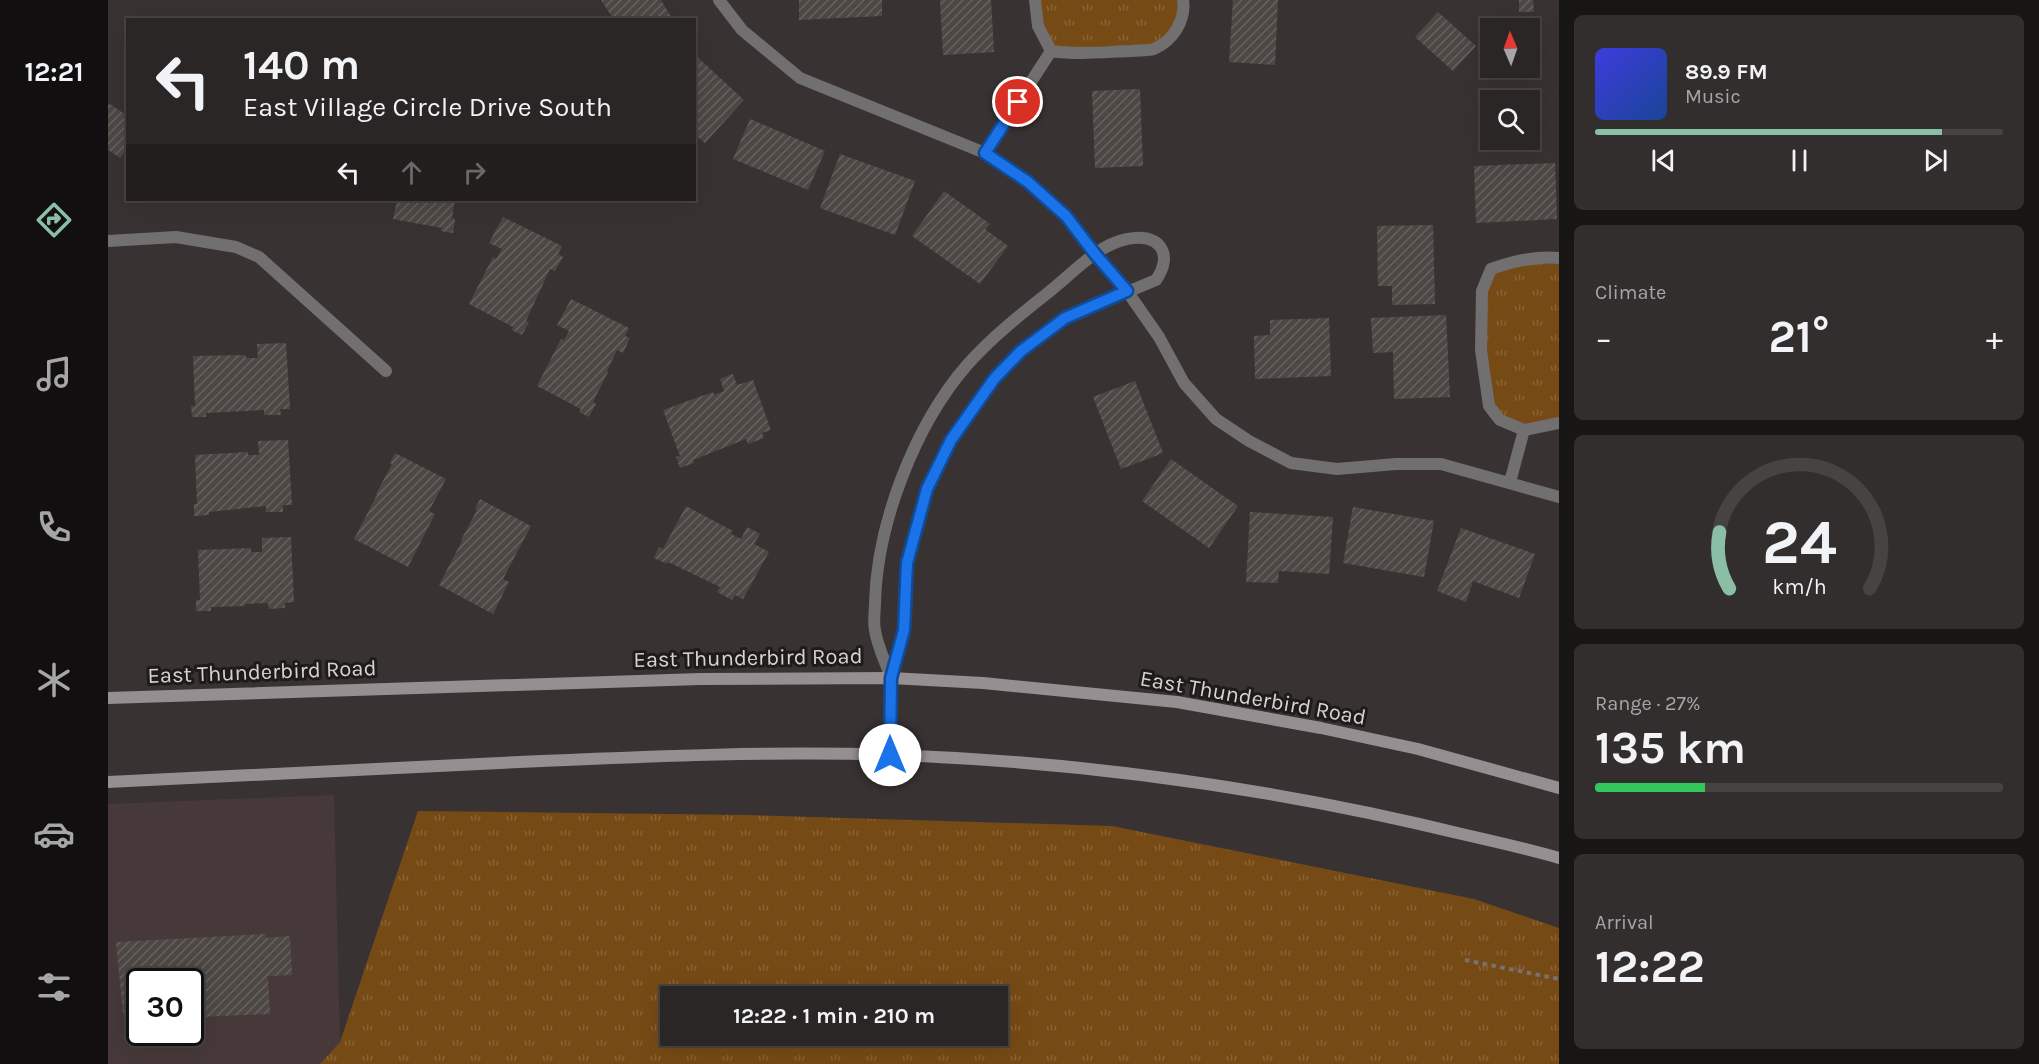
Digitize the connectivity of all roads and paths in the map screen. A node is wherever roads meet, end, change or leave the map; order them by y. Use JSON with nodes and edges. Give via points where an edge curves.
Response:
{"nodes":[{"id":1,"x":719,"y":0,"type":"edge"},
{"id":2,"x":1035,"y":0,"type":"edge"},
{"id":3,"x":1184,"y":0,"type":"edge"},
{"id":4,"x":1051,"y":51,"type":"junction"},
{"id":5,"x":985,"y":153,"type":"junction"},
{"id":6,"x":108,"y":241,"type":"edge"},
{"id":7,"x":1095,"y":254,"type":"junction"},
{"id":8,"x":1559,"y":258,"type":"edge"},
{"id":9,"x":1127,"y":291,"type":"junction"},
{"id":10,"x":386,"y":371,"type":"dead end"},
{"id":11,"x":1559,"y":423,"type":"edge"},
{"id":12,"x":1524,"y":430,"type":"junction"},
{"id":13,"x":1510,"y":482,"type":"junction"},
{"id":14,"x":1559,"y":497,"type":"edge"},
{"id":15,"x":891,"y":678,"type":"junction"},
{"id":16,"x":108,"y":698,"type":"edge"},
{"id":17,"x":890,"y":755,"type":"junction"},
{"id":18,"x":108,"y":782,"type":"edge"},
{"id":19,"x":1559,"y":788,"type":"edge"},
{"id":20,"x":1559,"y":858,"type":"edge"},
{"id":21,"x":1465,"y":960,"type":"dead end"},
{"id":22,"x":1559,"y":979,"type":"edge"}],
"edges":[{"from":1,"to":5,"type":"street","via":[[741,30],[800,78]]},
{"from":2,"to":4,"type":"street","via":[[1038,26]]},
{"from":3,"to":4,"type":"street","via":[[1172,38],[1153,50]]},
{"from":4,"to":5,"type":"street"},
{"from":5,"to":7,"type":"street","via":[[1028,182],[1066,216]]},
{"from":6,"to":10,"type":"street","via":[[176,237],[236,247],[259,257]]},
{"from":7,"to":9,"type":"street"},
{"from":7,"to":9,"type":"street","via":[[1117,241],[1147,237],[1157,241],[1162,250],[1161,273],[1156,280]]},
{"from":7,"to":15,"type":"street","via":[[1004,328],[966,366],[913,453],[888,518],[875,591],[875,630]]},
{"from":8,"to":12,"type":"street","via":[[1513,261],[1491,269],[1482,291],[1481,350],[1489,406],[1500,420]]},
{"from":9,"to":13,"type":"street","via":[[1184,383],[1216,419],[1291,463],[1337,469],[1441,464]]},
{"from":9,"to":15,"type":"street","via":[[1065,318],[1021,351],[1003,367],[951,440],[927,489],[917,523],[907,563],[904,630]]},
{"from":11,"to":12,"type":"street"},
{"from":12,"to":13,"type":"street"},
{"from":13,"to":14,"type":"street"},
{"from":15,"to":16,"type":"main road","name":"East Thunderbird Road","via":[[700,679]]},
{"from":15,"to":17,"type":"street"},
{"from":15,"to":19,"type":"main road","name":"East Thunderbird Road","via":[[1177,702],[1418,749]]},
{"from":17,"to":18,"type":"main road","via":[[622,757]]},
{"from":17,"to":20,"type":"main road","via":[[1103,771],[1254,792],[1411,821]]},
{"from":21,"to":22,"type":"path"}]}
